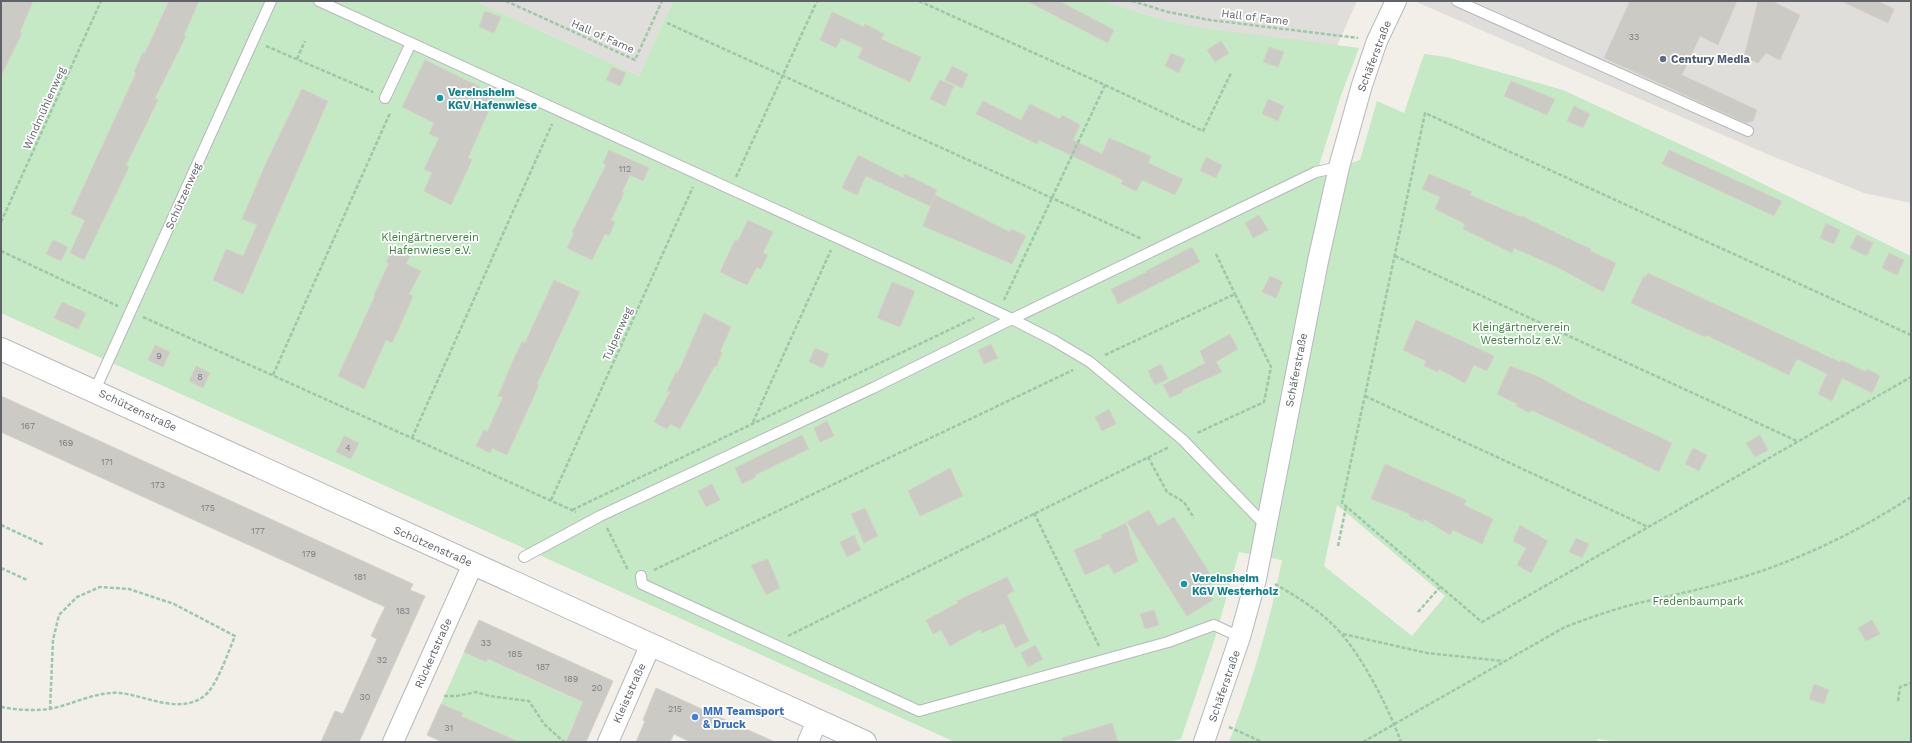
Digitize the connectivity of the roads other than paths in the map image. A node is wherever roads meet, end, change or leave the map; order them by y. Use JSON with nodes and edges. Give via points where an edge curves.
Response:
{"nodes":[{"id":1,"x":271,"y":1,"type":"edge"},
{"id":2,"x":319,"y":1,"type":"edge"},
{"id":3,"x":1396,"y":1,"type":"edge"},
{"id":4,"x":1457,"y":1,"type":"edge"},
{"id":5,"x":410,"y":43,"type":"junction"},
{"id":6,"x":385,"y":98,"type":"road end"},
{"id":7,"x":1748,"y":131,"type":"dead end"},
{"id":8,"x":1339,"y":167,"type":"junction"},
{"id":9,"x":1012,"y":318,"type":"junction"},
{"id":10,"x":1,"y":349,"type":"edge"},
{"id":11,"x":95,"y":390,"type":"junction"},
{"id":12,"x":1266,"y":526,"type":"junction"},
{"id":13,"x":524,"y":557,"type":"dead end"},
{"id":14,"x":473,"y":564,"type":"junction"},
{"id":15,"x":641,"y":576,"type":"road end"},
{"id":16,"x":1240,"y":637,"type":"junction"},
{"id":17,"x":651,"y":644,"type":"junction"},
{"id":18,"x":817,"y":721,"type":"junction"},
{"id":19,"x":394,"y":742,"type":"edge"},
{"id":20,"x":608,"y":742,"type":"edge"},
{"id":21,"x":808,"y":742,"type":"edge"},
{"id":22,"x":865,"y":742,"type":"edge"},
{"id":23,"x":1204,"y":742,"type":"edge"}],
"edges":[{"from":1,"to":11,"type":"lane","name":"Schützenweg"},
{"from":2,"to":5,"type":"lane"},
{"from":3,"to":8,"type":"street","name":"Schäferstraße","via":[[1377,41]]},
{"from":4,"to":7,"type":"lane"},
{"from":5,"to":6,"type":"lane"},
{"from":5,"to":9,"type":"lane"},
{"from":8,"to":9,"type":"lane","via":[[1316,172]]},
{"from":8,"to":12,"type":"street","name":"Schäferstraße"},
{"from":9,"to":12,"type":"lane","via":[[1090,362],[1183,440]]},
{"from":9,"to":13,"type":"lane","via":[[873,388],[600,516]]},
{"from":10,"to":11,"type":"street","name":"Schützenstraße"},
{"from":11,"to":14,"type":"street","name":"Schützenstraße"},
{"from":12,"to":16,"type":"street","name":"Schäferstraße","via":[[1256,579]]},
{"from":14,"to":17,"type":"street","name":"Schützenstraße"},
{"from":14,"to":19,"type":"street","name":"Rückertstraße"},
{"from":15,"to":16,"type":"lane","via":[[642,584],[919,711],[1168,642],[1214,625]]},
{"from":16,"to":23,"type":"street","name":"Schäferstraße"},
{"from":17,"to":18,"type":"street","name":"Schützenstraße"},
{"from":17,"to":20,"type":"street","name":"Kleiststraße"},
{"from":18,"to":21,"type":"street"},
{"from":18,"to":22,"type":"street","name":"Schützenstraße"}]}
